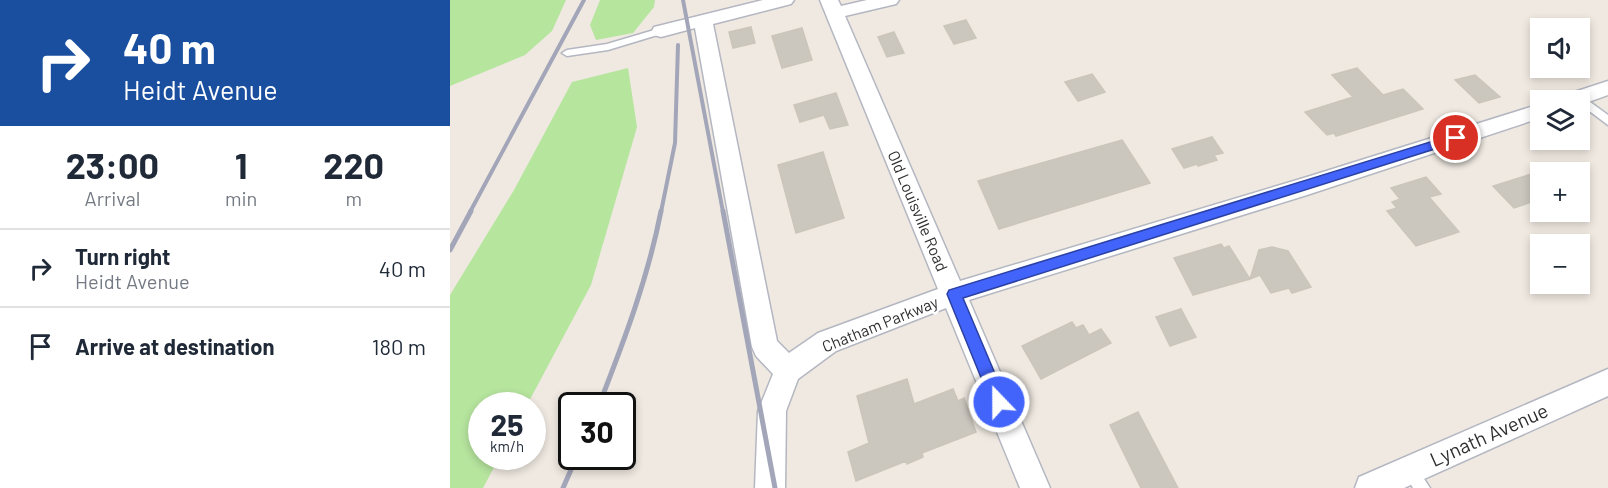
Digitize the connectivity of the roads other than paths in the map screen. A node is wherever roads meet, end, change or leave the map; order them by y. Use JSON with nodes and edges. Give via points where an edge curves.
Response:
{"nodes":[{"id":1,"x":785,"y":0,"type":"edge"},
{"id":2,"x":890,"y":0,"type":"edge"},
{"id":3,"x":832,"y":7,"type":"edge"},
{"id":4,"x":703,"y":22,"type":"junction"},
{"id":5,"x":661,"y":31,"type":"joint"},
{"id":6,"x":567,"y":53,"type":"dead end"},
{"id":7,"x":1608,"y":88,"type":"edge"},
{"id":8,"x":1590,"y":94,"type":"edge"},
{"id":9,"x":1590,"y":109,"type":"edge"},
{"id":10,"x":1530,"y":114,"type":"edge"},
{"id":11,"x":1608,"y":121,"type":"edge"},
{"id":12,"x":954,"y":294,"type":"junction"},
{"id":13,"x":789,"y":371,"type":"junction"},
{"id":14,"x":1608,"y":382,"type":"edge"},
{"id":15,"x":1416,"y":479,"type":"edge"},
{"id":16,"x":770,"y":488,"type":"edge"},
{"id":17,"x":1035,"y":488,"type":"edge"},
{"id":18,"x":1370,"y":488,"type":"edge"}],
"edges":[{"from":1,"to":4,"type":"street"},
{"from":2,"to":3,"type":"street"},
{"from":3,"to":12,"type":"street","name":"Old Louisville Road"},
{"from":4,"to":5,"type":"street"},
{"from":4,"to":13,"type":"street","via":[[765,347]]},
{"from":5,"to":6,"type":"lane","via":[[608,47]]},
{"from":7,"to":8,"type":"street"},
{"from":9,"to":11,"type":"lane"},
{"from":10,"to":12,"type":"street","name":"Chatham Parkway"},
{"from":12,"to":13,"type":"street","name":"Chatham Parkway","via":[[827,342]]},
{"from":12,"to":17,"type":"street","name":"Old Louisville Road"},
{"from":13,"to":16,"type":"street","name":"Chatham Parkway","via":[[772,411]]},
{"from":14,"to":15,"type":"street","name":"Lynath Avenue"},
{"from":15,"to":18,"type":"street","name":"Lynath Avenue"}]}
